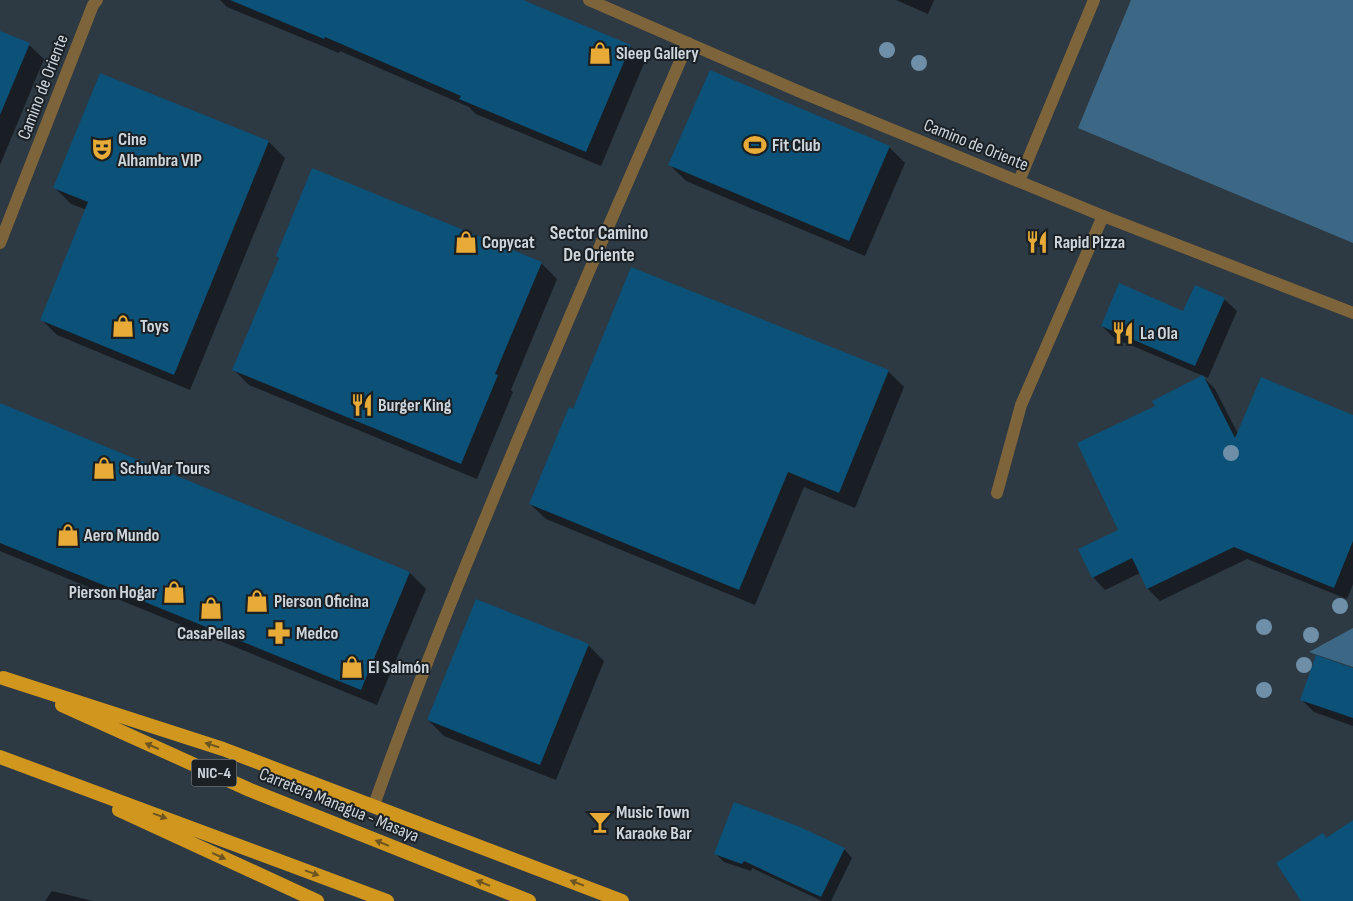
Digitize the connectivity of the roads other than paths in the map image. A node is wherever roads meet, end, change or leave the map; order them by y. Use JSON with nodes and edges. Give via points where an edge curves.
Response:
{"nodes":[{"id":1,"x":97,"y":0,"type":"edge"},
{"id":2,"x":589,"y":0,"type":"edge"},
{"id":3,"x":1094,"y":0,"type":"edge"},
{"id":4,"x":688,"y":43,"type":"junction"},
{"id":5,"x":1019,"y":181,"type":"junction"},
{"id":6,"x":1103,"y":216,"type":"junction"},
{"id":7,"x":0,"y":243,"type":"edge"},
{"id":8,"x":1353,"y":313,"type":"edge"},
{"id":9,"x":997,"y":493,"type":"dead end"},
{"id":10,"x":1,"y":678,"type":"edge"},
{"id":11,"x":0,"y":757,"type":"edge"},
{"id":12,"x":16,"y":763,"type":"junction"},
{"id":13,"x":374,"y":805,"type":"junction"},
{"id":14,"x":317,"y":901,"type":"edge"},
{"id":15,"x":387,"y":901,"type":"edge"},
{"id":16,"x":528,"y":901,"type":"edge"},
{"id":17,"x":622,"y":901,"type":"edge"}],
"edges":[{"from":1,"to":7,"type":"street","name":"Camino de Oriente"},
{"from":2,"to":4,"type":"street","name":"Camino de Oriente"},
{"from":3,"to":5,"type":"street"},
{"from":4,"to":5,"type":"street","name":"Camino de Oriente"},
{"from":4,"to":13,"type":"street","via":[[620,196],[476,540]]},
{"from":5,"to":6,"type":"street","name":"Camino de Oriente"},
{"from":6,"to":8,"type":"street","name":"Camino de Oriente"},
{"from":6,"to":9,"type":"street","via":[[1021,405]]},
{"from":13,"to":10,"type":"highway","one_way":true,"via":[[223,749]]},
{"from":16,"to":10,"type":"highway","name":"Carretera Managua - Masaya","number":"NIC-4","one_way":true,"via":[[250,790]]},
{"from":11,"to":12,"type":"highway"},
{"from":12,"to":14,"type":"highway","one_way":true},
{"from":12,"to":15,"type":"highway","one_way":true},
{"from":17,"to":13,"type":"highway","one_way":true}]}
